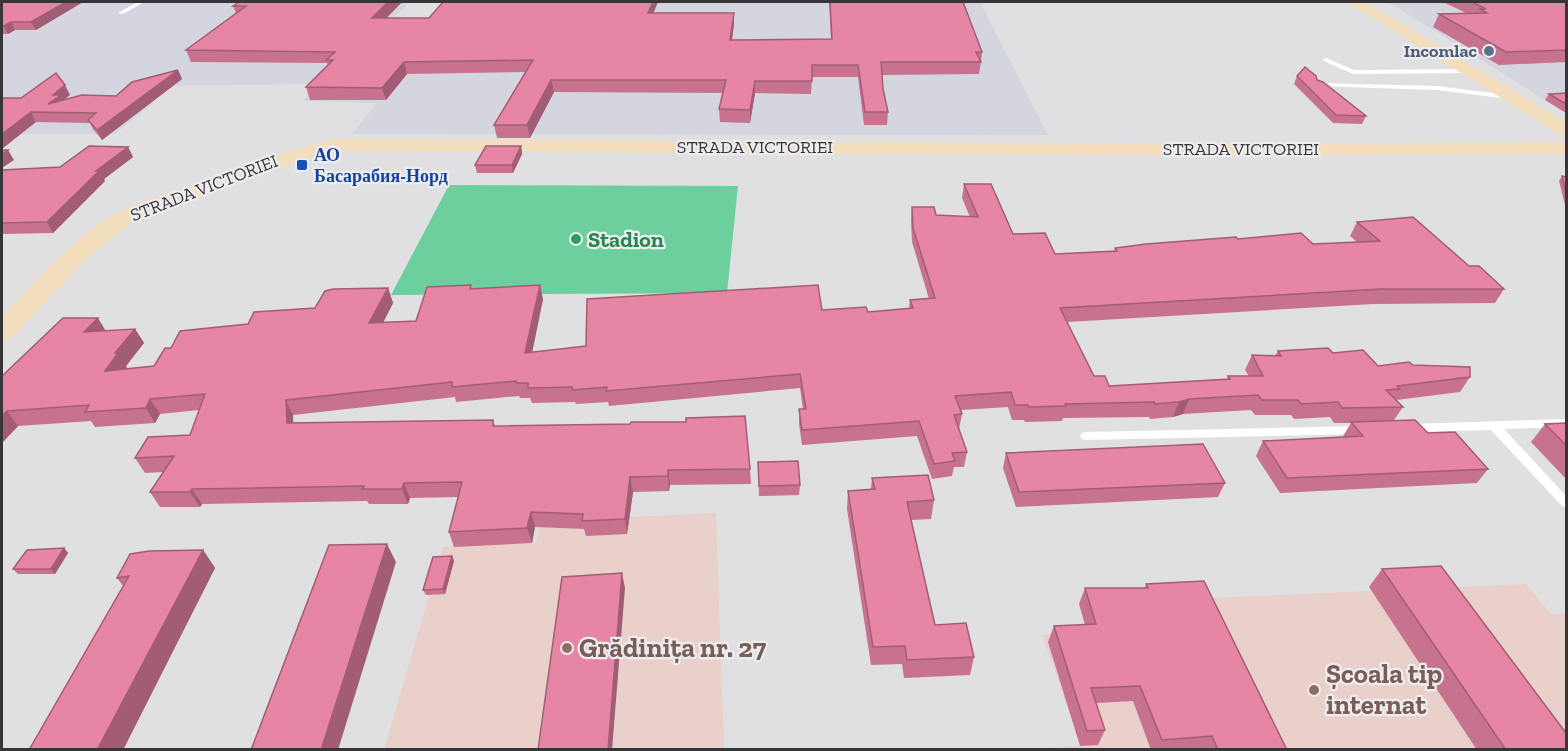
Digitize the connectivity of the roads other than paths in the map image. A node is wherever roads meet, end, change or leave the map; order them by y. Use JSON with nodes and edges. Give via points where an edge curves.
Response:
{"nodes":[{"id":1,"x":141,"y":2,"type":"edge"},
{"id":2,"x":1355,"y":2,"type":"edge"},
{"id":3,"x":121,"y":13,"type":"dead end"},
{"id":4,"x":1326,"y":60,"type":"dead end"},
{"id":5,"x":1469,"y":71,"type":"junction"},
{"id":6,"x":1317,"y":85,"type":"edge"},
{"id":7,"x":1515,"y":98,"type":"junction"},
{"id":8,"x":1566,"y":130,"type":"edge"},
{"id":9,"x":1566,"y":148,"type":"edge"},
{"id":10,"x":2,"y":332,"type":"edge"},
{"id":11,"x":1566,"y":423,"type":"edge"},
{"id":12,"x":1494,"y":426,"type":"junction"},
{"id":13,"x":1374,"y":429,"type":"edge"},
{"id":14,"x":1398,"y":429,"type":"edge"},
{"id":15,"x":1086,"y":436,"type":"dead end"},
{"id":16,"x":1566,"y":503,"type":"edge"}],
"edges":[{"from":1,"to":3,"type":"lane"},
{"from":2,"to":5,"type":"street"},
{"from":4,"to":5,"type":"lane","via":[[1353,72]]},
{"from":5,"to":7,"type":"street"},
{"from":6,"to":7,"type":"lane","via":[[1437,88]]},
{"from":7,"to":8,"type":"street"},
{"from":9,"to":10,"type":"street","name":"STRADA VICTORIEI","via":[[323,147],[129,215],[104,231]]},
{"from":11,"to":12,"type":"lane"},
{"from":12,"to":14,"type":"lane"},
{"from":12,"to":16,"type":"lane"},
{"from":13,"to":15,"type":"lane"}]}
